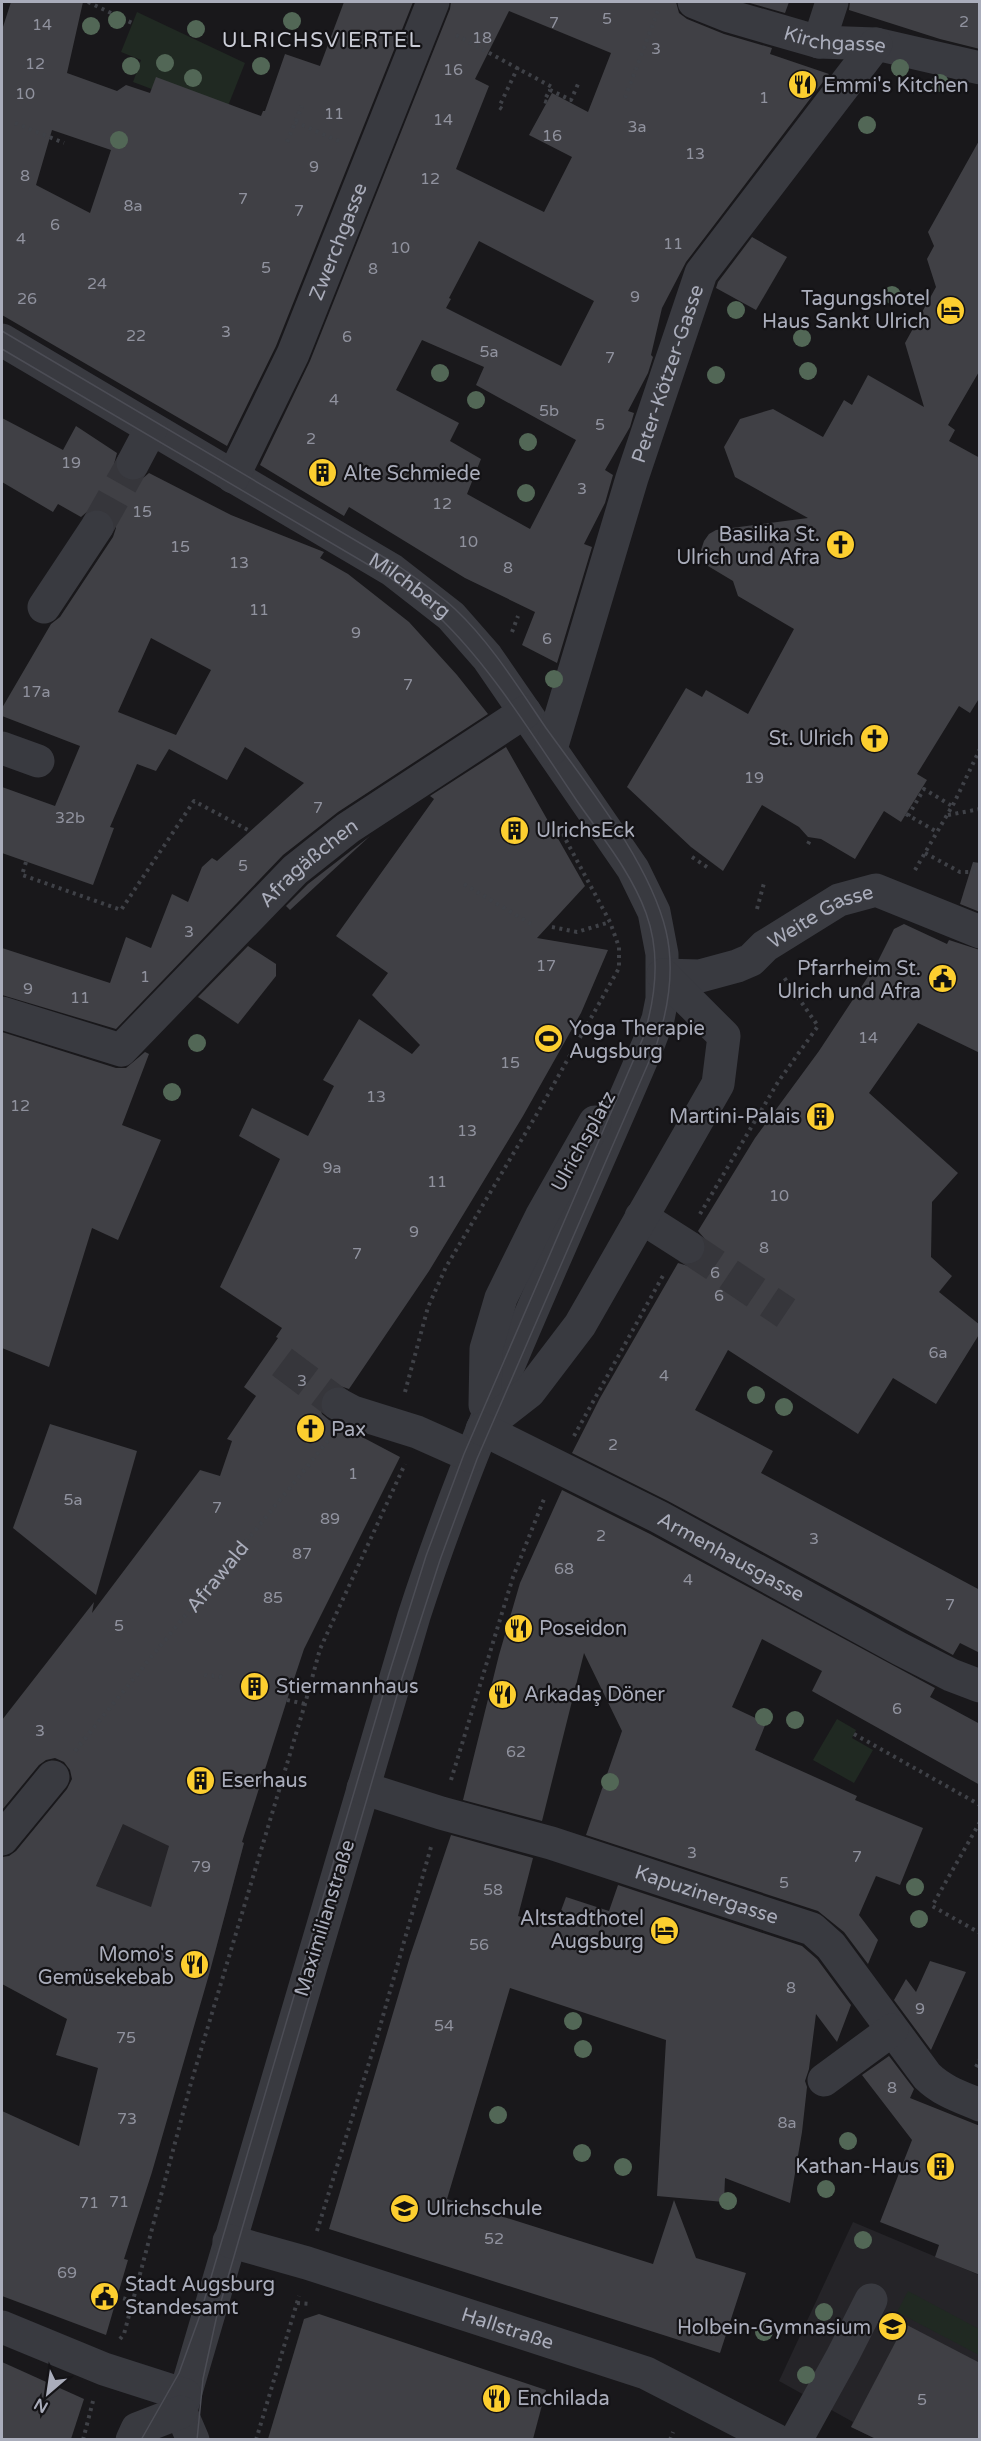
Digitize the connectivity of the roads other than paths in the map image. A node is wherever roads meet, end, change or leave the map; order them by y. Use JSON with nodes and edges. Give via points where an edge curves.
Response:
{"nodes":[{"id":1,"x":694,"y":2,"type":"edge"},
{"id":2,"x":832,"y":2,"type":"edge"},
{"id":3,"x":430,"y":11,"type":"edge"},
{"id":4,"x":819,"y":42,"type":"junction"},
{"id":5,"x":876,"y":44,"type":"junction"},
{"id":6,"x":980,"y":68,"type":"edge"},
{"id":7,"x":2,"y":340,"type":"edge"},
{"id":8,"x":151,"y":429,"type":"junction"},
{"id":9,"x":133,"y":463,"type":"tunnel mouth"},
{"id":10,"x":233,"y":477,"type":"junction"},
{"id":11,"x":97,"y":527,"type":"tunnel mouth"},
{"id":12,"x":44,"y":607,"type":"dead end"},
{"id":13,"x":525,"y":712,"type":"junction"},
{"id":14,"x":2,"y":748,"type":"edge"},
{"id":15,"x":550,"y":749,"type":"junction"},
{"id":16,"x":38,"y":761,"type":"dead end"},
{"id":17,"x":980,"y":932,"type":"edge"},
{"id":18,"x":663,"y":975,"type":"junction"},
{"id":19,"x":2,"y":1013,"type":"edge"},
{"id":20,"x":641,"y":1217,"type":"junction"},
{"id":21,"x":688,"y":1247,"type":"tunnel mouth"},
{"id":22,"x":346,"y":1408,"type":"tunnel mouth"},
{"id":23,"x":476,"y":1442,"type":"junction"},
{"id":24,"x":980,"y":1686,"type":"edge"},
{"id":25,"x":53,"y":1777,"type":"road end"},
{"id":26,"x":363,"y":1788,"type":"junction"},
{"id":27,"x":2,"y":1839,"type":"edge"},
{"id":28,"x":892,"y":2030,"type":"junction"},
{"id":29,"x":824,"y":2080,"type":"dead end"},
{"id":30,"x":980,"y":2105,"type":"edge"},
{"id":31,"x":229,"y":2241,"type":"junction"},
{"id":32,"x":871,"y":2300,"type":"dead end"},
{"id":33,"x":2,"y":2327,"type":"edge"},
{"id":34,"x":186,"y":2415,"type":"edge"},
{"id":35,"x":132,"y":2439,"type":"edge"},
{"id":36,"x":776,"y":2439,"type":"edge"},
{"id":37,"x":796,"y":2439,"type":"edge"}],
"edges":[{"from":1,"to":4,"type":"street","name":"Kirchgasse"},
{"from":2,"to":4,"type":"street"},
{"from":3,"to":10,"type":"street","name":"Zwerchgasse","via":[[293,354]]},
{"from":4,"to":5,"type":"street","name":"Kirchgasse"},
{"from":5,"to":6,"type":"street","name":"Kirchgasse"},
{"from":5,"to":15,"type":"street","name":"Peter-Kötzer-Gasse","via":[[701,273],[632,478]]},
{"from":7,"to":8,"type":"street","name":"Milchberg"},
{"from":8,"to":9,"type":"street"},
{"from":8,"to":10,"type":"street","name":"Milchberg"},
{"from":10,"to":13,"type":"street","name":"Milchberg","via":[[392,570],[434,601],[475,643]]},
{"from":11,"to":12,"type":"street"},
{"from":13,"to":15,"type":"street","name":"Milchberg"},
{"from":13,"to":19,"type":"street","name":"Afragäßchen","via":[[348,828],[295,870],[122,1050]]},
{"from":14,"to":16,"type":"street"},
{"from":15,"to":18,"type":"street","name":"Milchberg","via":[[645,891],[659,933]]},
{"from":17,"to":18,"type":"street","name":"Weite Gasse","via":[[876,890],[839,900],[737,966],[700,976]]},
{"from":18,"to":20,"type":"street","via":[[724,1036],[717,1084]]},
{"from":18,"to":23,"type":"street","name":"Ulrichsplatz","via":[[655,1016],[541,1217],[501,1298],[486,1349],[485,1405]]},
{"from":20,"to":21,"type":"street"},
{"from":20,"to":23,"type":"street","via":[[580,1325],[530,1392]]},
{"from":22,"to":23,"type":"street","via":[[417,1432]]},
{"from":23,"to":24,"type":"street","name":"Armenhausgasse","via":[[659,1517],[900,1649]]},
{"from":23,"to":26,"type":"street","name":"Maximilianstraße","via":[[429,1567]]},
{"from":25,"to":27,"type":"street"},
{"from":26,"to":28,"type":"street","name":"Kapuzinergasse","via":[[551,1843],[812,1929],[831,1946]]},
{"from":26,"to":31,"type":"street","name":"Maximilianstraße"},
{"from":28,"to":29,"type":"street"},
{"from":28,"to":30,"type":"street","name":"Kapuzinergasse","via":[[936,2085]]},
{"from":31,"to":34,"type":"street","name":"Maximilianstraße"},
{"from":31,"to":36,"type":"street","name":"Hallstraße","via":[[646,2373]]},
{"from":32,"to":37,"type":"street"},
{"from":33,"to":34,"type":"street","via":[[104,2369]]},
{"from":34,"to":35,"type":"street","via":[[137,2429]]}]}
